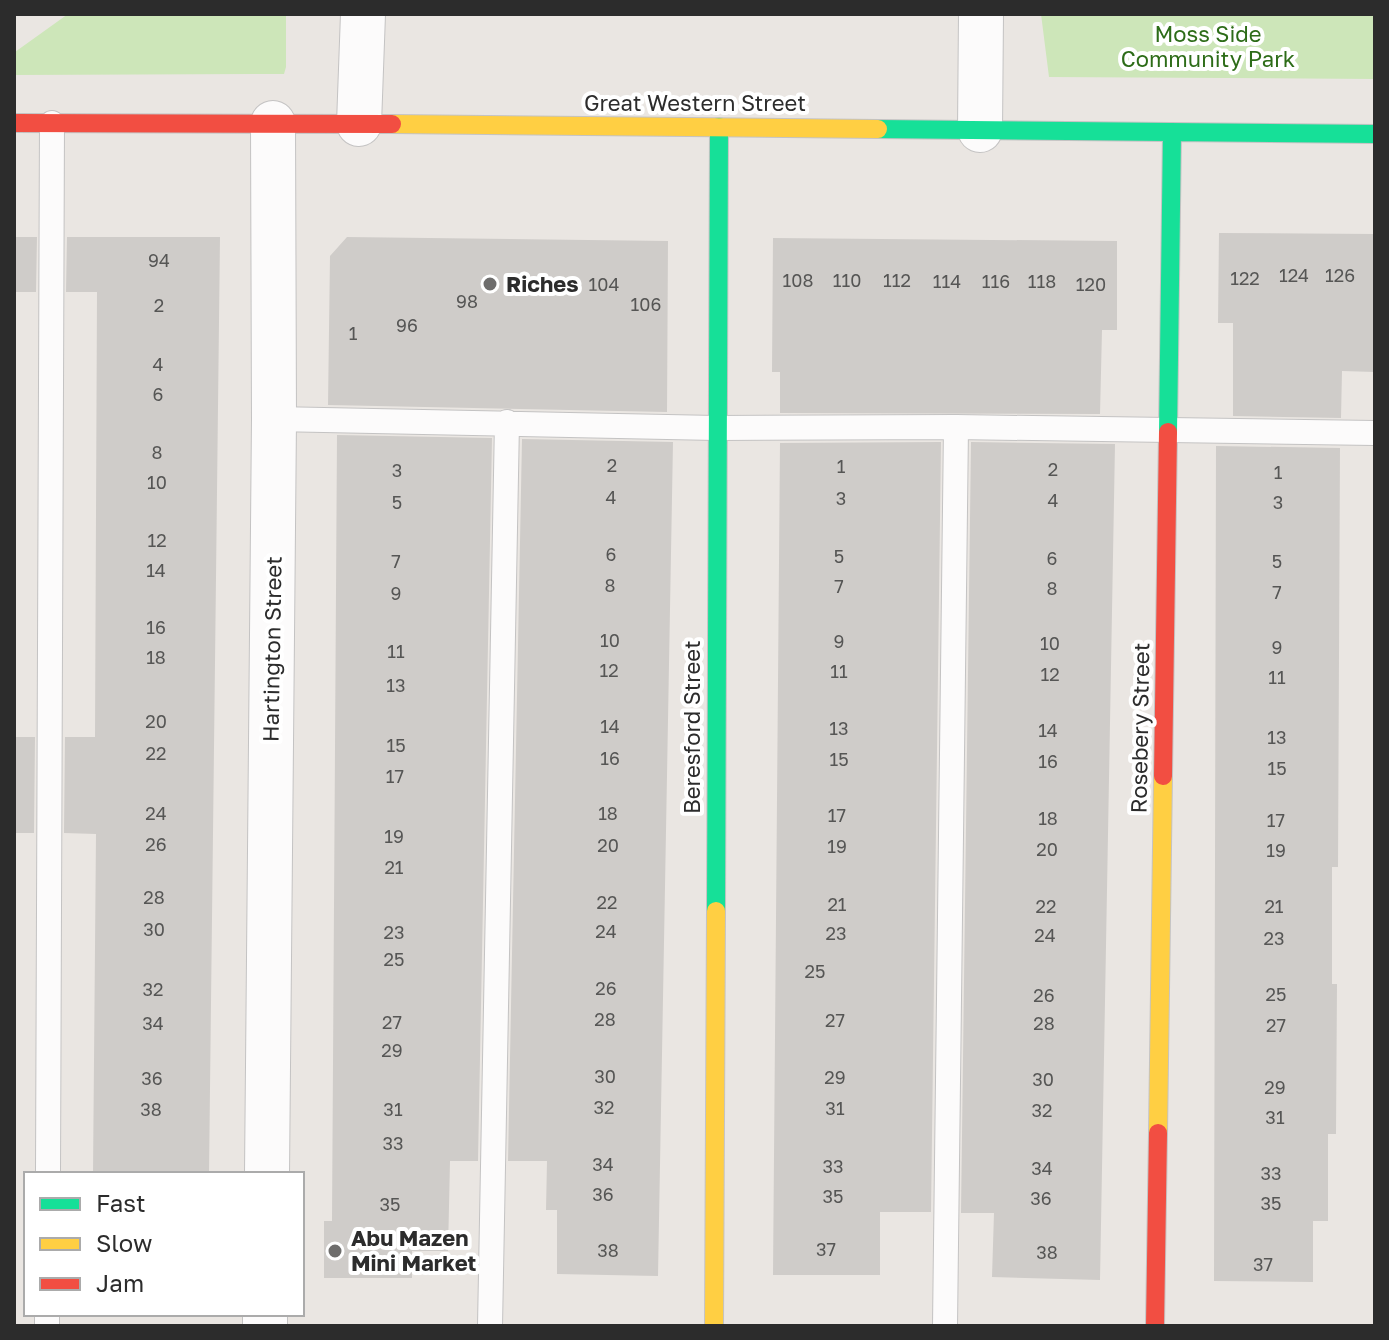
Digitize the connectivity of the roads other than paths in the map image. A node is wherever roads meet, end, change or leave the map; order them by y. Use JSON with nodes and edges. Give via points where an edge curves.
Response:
{"nodes":[{"id":1,"x":363,"y":14,"type":"edge"},
{"id":2,"x":981,"y":14,"type":"edge"},
{"id":3,"x":14,"y":123,"type":"edge"},
{"id":4,"x":52,"y":123,"type":"junction"},
{"id":5,"x":273,"y":123,"type":"junction"},
{"id":6,"x":359,"y":124,"type":"junction"},
{"id":7,"x":719,"y":127,"type":"junction"},
{"id":8,"x":980,"y":130,"type":"junction"},
{"id":9,"x":1172,"y":132,"type":"junction"},
{"id":10,"x":1375,"y":134,"type":"edge"},
{"id":11,"x":274,"y":419,"type":"junction"},
{"id":12,"x":507,"y":422,"type":"junction"},
{"id":13,"x":956,"y":427,"type":"junction"},
{"id":14,"x":716,"y":428,"type":"junction"},
{"id":15,"x":1168,"y":432,"type":"junction"},
{"id":16,"x":1375,"y":433,"type":"edge"},
{"id":17,"x":48,"y":1172,"type":"edge"},
{"id":18,"x":267,"y":1172,"type":"edge"},
{"id":19,"x":490,"y":1326,"type":"edge"},
{"id":20,"x":714,"y":1326,"type":"edge"},
{"id":21,"x":945,"y":1326,"type":"edge"},
{"id":22,"x":1155,"y":1326,"type":"edge"}],
"edges":[{"from":1,"to":6,"type":"street"},
{"from":2,"to":8,"type":"street"},
{"from":3,"to":4,"type":"street","name":"Great Western Street"},
{"from":4,"to":5,"type":"street","name":"Great Western Street"},
{"from":4,"to":17,"type":"lane"},
{"from":5,"to":6,"type":"street","name":"Great Western Street"},
{"from":5,"to":11,"type":"street","name":"Hartington Street"},
{"from":6,"to":7,"type":"street","name":"Great Western Street"},
{"from":7,"to":8,"type":"street","name":"Great Western Street"},
{"from":7,"to":14,"type":"street","name":"Beresford Street"},
{"from":8,"to":9,"type":"street","name":"Great Western Street"},
{"from":9,"to":10,"type":"street","name":"Great Western Street"},
{"from":9,"to":15,"type":"street","name":"Rosebery Street"},
{"from":11,"to":12,"type":"lane"},
{"from":11,"to":18,"type":"street","name":"Hartington Street"},
{"from":12,"to":14,"type":"lane"},
{"from":12,"to":19,"type":"lane"},
{"from":13,"to":14,"type":"lane"},
{"from":13,"to":15,"type":"lane"},
{"from":13,"to":21,"type":"lane"},
{"from":14,"to":20,"type":"street","name":"Beresford Street"},
{"from":15,"to":16,"type":"lane"},
{"from":15,"to":22,"type":"street","name":"Rosebery Street"}]}
